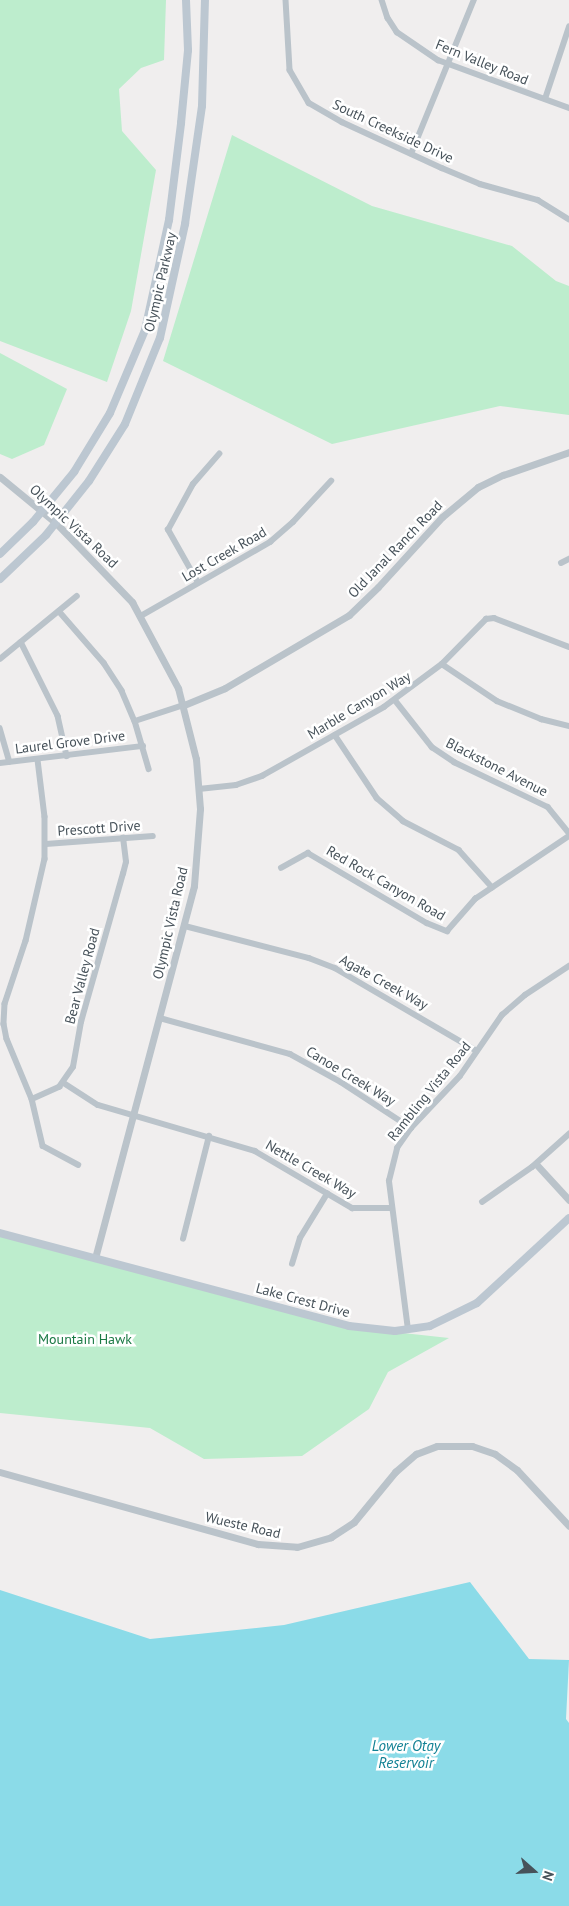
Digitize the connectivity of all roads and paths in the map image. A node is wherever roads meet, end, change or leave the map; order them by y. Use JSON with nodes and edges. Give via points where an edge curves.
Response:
{"nodes":[{"id":1,"x":186,"y":0,"type":"edge"},
{"id":2,"x":205,"y":0,"type":"edge"},
{"id":3,"x":286,"y":0,"type":"edge"},
{"id":4,"x":382,"y":0,"type":"edge"},
{"id":5,"x":474,"y":0,"type":"edge"},
{"id":6,"x":569,"y":27,"type":"edge"},
{"id":7,"x":448,"y":64,"type":"junction"},
{"id":8,"x":545,"y":99,"type":"junction"},
{"id":9,"x":569,"y":108,"type":"edge"},
{"id":10,"x":412,"y":154,"type":"junction"},
{"id":11,"x":569,"y":219,"type":"edge"},
{"id":12,"x":569,"y":452,"type":"edge"},
{"id":13,"x":220,"y":454,"type":"dead end"},
{"id":14,"x":0,"y":477,"type":"edge"},
{"id":15,"x":331,"y":481,"type":"dead end"},
{"id":16,"x":43,"y":511,"type":"junction"},
{"id":17,"x":56,"y":523,"type":"junction"},
{"id":18,"x":0,"y":554,"type":"edge"},
{"id":19,"x":569,"y":559,"type":"edge"},
{"id":20,"x":561,"y":563,"type":"dead end"},
{"id":21,"x":0,"y":579,"type":"edge"},
{"id":22,"x":198,"y":583,"type":"junction"},
{"id":23,"x":76,"y":596,"type":"dead end"},
{"id":24,"x":59,"y":612,"type":"junction"},
{"id":25,"x":141,"y":616,"type":"junction"},
{"id":26,"x":21,"y":642,"type":"junction"},
{"id":27,"x":569,"y":646,"type":"edge"},
{"id":28,"x":0,"y":659,"type":"edge"},
{"id":29,"x":442,"y":664,"type":"junction"},
{"id":30,"x":395,"y":700,"type":"junction"},
{"id":31,"x":184,"y":705,"type":"junction"},
{"id":32,"x":135,"y":721,"type":"junction"},
{"id":33,"x":569,"y":726,"type":"edge"},
{"id":34,"x":0,"y":728,"type":"edge"},
{"id":35,"x":335,"y":735,"type":"junction"},
{"id":36,"x":143,"y":746,"type":"junction"},
{"id":37,"x":67,"y":756,"type":"junction"},
{"id":38,"x":38,"y":760,"type":"junction"},
{"id":39,"x":10,"y":762,"type":"junction"},
{"id":40,"x":0,"y":763,"type":"edge"},
{"id":41,"x":149,"y":769,"type":"dead end"},
{"id":42,"x":199,"y":788,"type":"junction"},
{"id":43,"x":569,"y":835,"type":"edge"},
{"id":44,"x":153,"y":836,"type":"dead end"},
{"id":45,"x":123,"y":838,"type":"junction"},
{"id":46,"x":46,"y":844,"type":"junction"},
{"id":47,"x":281,"y":868,"type":"dead end"},
{"id":48,"x":492,"y":887,"type":"junction"},
{"id":49,"x":185,"y":926,"type":"junction"},
{"id":50,"x":569,"y":966,"type":"edge"},
{"id":51,"x":160,"y":1018,"type":"junction"},
{"id":52,"x":478,"y":1051,"type":"junction"},
{"id":53,"x":64,"y":1083,"type":"junction"},
{"id":54,"x":32,"y":1099,"type":"junction"},
{"id":55,"x":134,"y":1116,"type":"junction"},
{"id":56,"x":411,"y":1128,"type":"junction"},
{"id":57,"x":569,"y":1134,"type":"edge"},
{"id":58,"x":209,"y":1136,"type":"junction"},
{"id":59,"x":536,"y":1164,"type":"junction"},
{"id":60,"x":78,"y":1166,"type":"dead end"},
{"id":61,"x":327,"y":1194,"type":"junction"},
{"id":62,"x":569,"y":1200,"type":"edge"},
{"id":63,"x":482,"y":1202,"type":"dead end"},
{"id":64,"x":391,"y":1208,"type":"junction"},
{"id":65,"x":569,"y":1218,"type":"edge"},
{"id":66,"x":0,"y":1233,"type":"edge"},
{"id":67,"x":182,"y":1239,"type":"dead end"},
{"id":68,"x":95,"y":1257,"type":"junction"},
{"id":69,"x":292,"y":1264,"type":"dead end"},
{"id":70,"x":408,"y":1330,"type":"junction"},
{"id":71,"x":0,"y":1472,"type":"edge"},
{"id":72,"x":569,"y":1526,"type":"edge"}],
"edges":[{"from":1,"to":16,"type":"main road","name":"Olympic Parkway","via":[[188,50],[181,123],[168,220],[145,330],[110,413],[74,472]]},
{"from":2,"to":17,"type":"main road","name":"Olympic Parkway","via":[[202,106],[185,224],[167,315],[124,424],[89,481]]},
{"from":3,"to":10,"type":"street","name":"South Creekside Drive","via":[[290,70],[302,94],[320,110]]},
{"from":4,"to":7,"type":"street","name":"Fern Valley Road","via":[[388,18],[403,38]]},
{"from":5,"to":7,"type":"street"},
{"from":6,"to":8,"type":"street"},
{"from":7,"to":8,"type":"street","name":"Fern Valley Road"},
{"from":7,"to":10,"type":"street"},
{"from":8,"to":9,"type":"street","name":"Fern Valley Road"},
{"from":10,"to":11,"type":"street","name":"South Creekside Drive","via":[[480,184],[544,203]]},
{"from":12,"to":31,"type":"street","name":"Old Janal Ranch Road","via":[[503,475],[478,488],[442,517],[378,588],[348,615],[220,690]]},
{"from":13,"to":22,"type":"street","via":[[193,484],[168,530]]},
{"from":14,"to":16,"type":"street","name":"Olympic Vista Road"},
{"from":15,"to":22,"type":"street","name":"Lost Creek Road","via":[[282,533]]},
{"from":16,"to":17,"type":"street","name":"Olympic Vista Road"},
{"from":16,"to":18,"type":"main road","name":"Olympic Parkway"},
{"from":17,"to":21,"type":"main road","name":"Olympic Parkway"},
{"from":17,"to":25,"type":"street","name":"Olympic Vista Road","via":[[100,566]]},
{"from":19,"to":20,"type":"street"},
{"from":22,"to":25,"type":"street","name":"Lost Creek Road"},
{"from":23,"to":24,"type":"street"},
{"from":24,"to":26,"type":"street"},
{"from":24,"to":32,"type":"street","via":[[104,663]]},
{"from":25,"to":31,"type":"street","name":"Olympic Vista Road","via":[[168,665]]},
{"from":26,"to":28,"type":"street"},
{"from":26,"to":37,"type":"street","via":[[58,716]]},
{"from":27,"to":29,"type":"street","name":"Marble Canyon Way","via":[[494,618],[486,619]]},
{"from":29,"to":30,"type":"street","name":"Marble Canyon Way"},
{"from":29,"to":33,"type":"street","via":[[503,704],[548,722]]},
{"from":30,"to":35,"type":"street","name":"Marble Canyon Way"},
{"from":30,"to":43,"type":"street","name":"Blackstone Avenue","via":[[432,747],[454,762],[548,806]]},
{"from":31,"to":32,"type":"street","name":"Old Janal Ranch Road"},
{"from":31,"to":42,"type":"street","name":"Olympic Vista Road"},
{"from":32,"to":36,"type":"street"},
{"from":34,"to":39,"type":"street"},
{"from":35,"to":42,"type":"street","name":"Marble Canyon Way","via":[[262,776],[236,785]]},
{"from":35,"to":48,"type":"street","via":[[377,798],[403,821],[459,850]]},
{"from":36,"to":37,"type":"street","name":"Laurel Grove Drive"},
{"from":36,"to":41,"type":"street"},
{"from":37,"to":38,"type":"street","name":"Laurel Grove Drive"},
{"from":38,"to":39,"type":"street","name":"Laurel Grove Drive"},
{"from":38,"to":46,"type":"street"},
{"from":39,"to":40,"type":"street","name":"Laurel Grove Drive"},
{"from":42,"to":49,"type":"street","name":"Olympic Vista Road","via":[[197,859]]},
{"from":43,"to":48,"type":"street","name":"Red Rock Canyon Road"},
{"from":44,"to":45,"type":"street","name":"Prescott Drive"},
{"from":45,"to":46,"type":"street","name":"Prescott Drive"},
{"from":45,"to":53,"type":"street","name":"Bear Valley Road","via":[[126,862],[82,1022],[75,1061]]},
{"from":46,"to":54,"type":"street","via":[[26,941],[4,1014],[7,1039]]},
{"from":47,"to":48,"type":"street","name":"Red Rock Canyon Road","via":[[308,853],[441,931],[453,927],[469,905]]},
{"from":49,"to":51,"type":"street","name":"Olympic Vista Road"},
{"from":49,"to":52,"type":"street","name":"Agate Creek Way","via":[[309,958],[335,968]]},
{"from":50,"to":52,"type":"street","name":"Rambling Vista Road","via":[[514,1004]]},
{"from":51,"to":55,"type":"street","name":"Olympic Vista Road"},
{"from":51,"to":56,"type":"street","name":"Canoe Creek Way","via":[[290,1054],[341,1082]]},
{"from":52,"to":56,"type":"street","name":"Rambling Vista Road","via":[[446,1093]]},
{"from":53,"to":54,"type":"street","via":[[48,1094]]},
{"from":53,"to":55,"type":"street","name":"Nettle Creek Way","via":[[87,1100]]},
{"from":54,"to":60,"type":"street","via":[[43,1146]]},
{"from":55,"to":58,"type":"street","name":"Nettle Creek Way"},
{"from":55,"to":68,"type":"street","name":"Olympic Vista Road"},
{"from":56,"to":64,"type":"street","name":"Rambling Vista Road","via":[[391,1162]]},
{"from":57,"to":59,"type":"street"},
{"from":58,"to":61,"type":"street","name":"Nettle Creek Way","via":[[255,1151]]},
{"from":58,"to":67,"type":"street"},
{"from":59,"to":62,"type":"street"},
{"from":59,"to":63,"type":"street"},
{"from":61,"to":64,"type":"street","name":"Nettle Creek Way","via":[[352,1208]]},
{"from":61,"to":69,"type":"street","via":[[300,1238]]},
{"from":64,"to":70,"type":"street","name":"Rambling Vista Road"},
{"from":65,"to":70,"type":"main road","name":"Lake Crest Drive","via":[[477,1303],[430,1326]]},
{"from":66,"to":68,"type":"main road","name":"Lake Crest Drive"},
{"from":68,"to":70,"type":"main road","name":"Lake Crest Drive","via":[[349,1326]]},
{"from":71,"to":72,"type":"street","name":"Wueste Road","via":[[258,1544],[297,1547],[331,1537],[354,1522],[395,1472],[416,1454],[437,1446],[459,1445],[483,1449],[507,1461]]}]}
